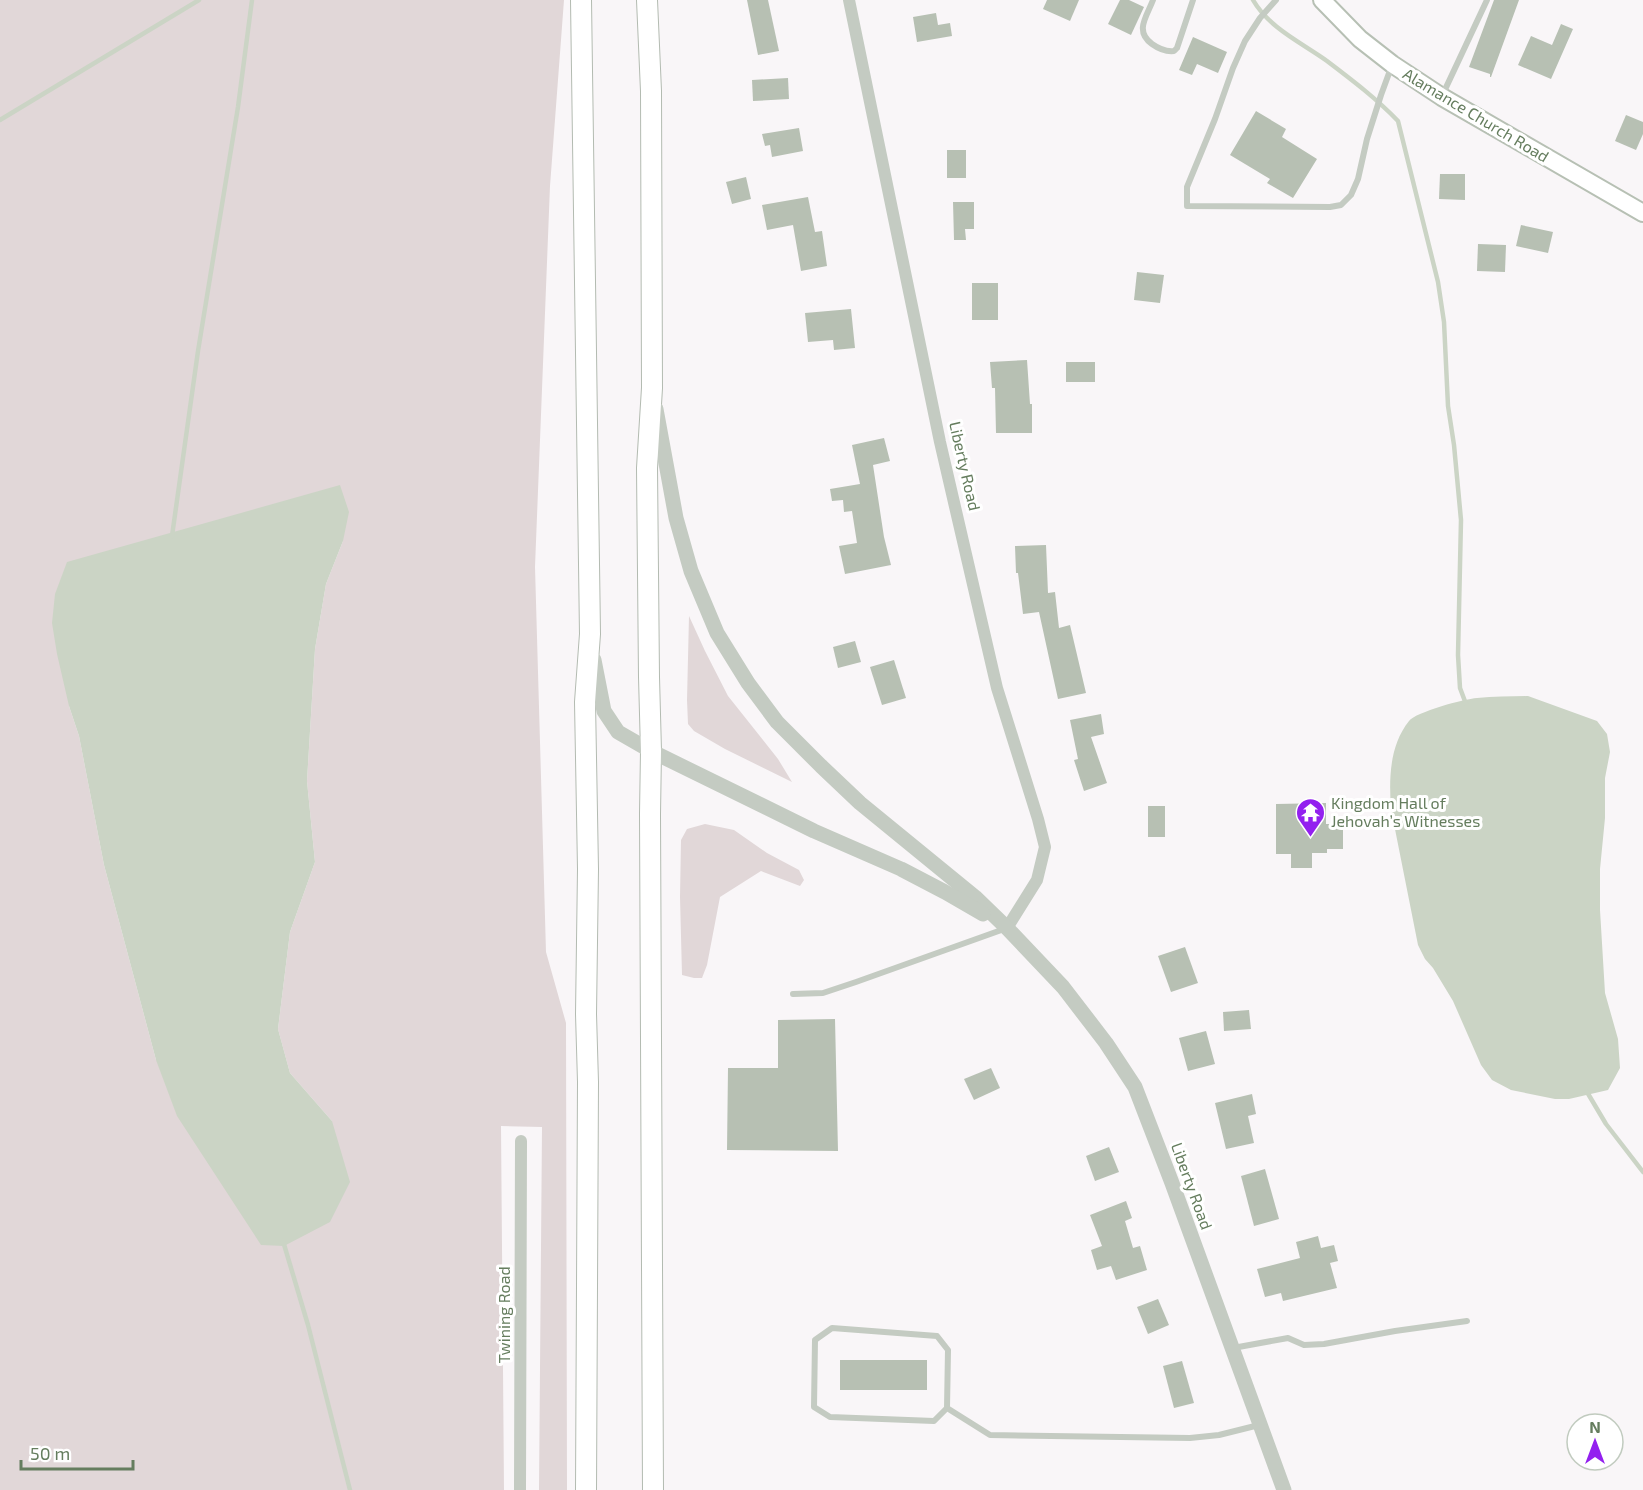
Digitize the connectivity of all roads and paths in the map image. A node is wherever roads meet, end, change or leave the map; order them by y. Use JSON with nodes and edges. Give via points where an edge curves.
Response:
{"nodes":[{"id":1,"x":581,"y":0,"type":"edge"},
{"id":2,"x":647,"y":0,"type":"edge"},
{"id":3,"x":849,"y":0,"type":"edge"},
{"id":4,"x":1154,"y":0,"type":"edge"},
{"id":5,"x":1193,"y":0,"type":"edge"},
{"id":6,"x":1276,"y":0,"type":"edge"},
{"id":7,"x":1322,"y":0,"type":"edge"},
{"id":8,"x":1487,"y":0,"type":"edge"},
{"id":9,"x":1392,"y":64,"type":"junction"},
{"id":10,"x":1442,"y":97,"type":"junction"},
{"id":11,"x":1643,"y":213,"type":"edge"},
{"id":12,"x":652,"y":388,"type":"junction"},
{"id":13,"x":590,"y":634,"type":"junction"},
{"id":14,"x":651,"y":751,"type":"junction"},
{"id":15,"x":1007,"y":928,"type":"junction"},
{"id":16,"x":794,"y":994,"type":"dead end"},
{"id":17,"x":521,"y":1141,"type":"dead end"},
{"id":18,"x":1467,"y":1321,"type":"dead end"},
{"id":19,"x":1232,"y":1348,"type":"junction"},
{"id":20,"x":947,"y":1408,"type":"junction"},
{"id":21,"x":1260,"y":1425,"type":"junction"},
{"id":22,"x":520,"y":1490,"type":"edge"},
{"id":23,"x":586,"y":1490,"type":"edge"},
{"id":24,"x":652,"y":1490,"type":"edge"},
{"id":25,"x":1284,"y":1490,"type":"edge"}],
"edges":[{"from":1,"to":13,"type":"highway"},
{"from":2,"to":12,"type":"highway"},
{"from":3,"to":15,"type":"street","name":"Liberty Road","via":[[940,442],[991,665],[1045,847],[1037,880]]},
{"from":4,"to":5,"type":"lane","via":[[1142,33],[1146,40],[1167,52],[1177,48]]},
{"from":6,"to":9,"type":"lane","via":[[1245,41],[1233,68],[1187,187],[1187,206],[1341,205],[1358,179]]},
{"from":7,"to":9,"type":"main road","name":"Alamance Church Road","via":[[1360,39]]},
{"from":8,"to":10,"type":"lane"},
{"from":9,"to":10,"type":"main road","name":"Alamance Church Road"},
{"from":10,"to":11,"type":"main road","name":"Alamance Church Road"},
{"from":12,"to":14,"type":"highway","via":[[647,468]]},
{"from":12,"to":15,"type":"street","name":"Liberty Road","via":[[676,518],[691,571],[717,633],[748,683],[777,722],[820,766]]},
{"from":13,"to":14,"type":"street","name":"Liberty Road","via":[[604,711],[618,732]]},
{"from":13,"to":23,"type":"highway","via":[[585,702]]},
{"from":14,"to":15,"type":"street","name":"Liberty Road","via":[[901,869]]},
{"from":14,"to":24,"type":"highway"},
{"from":15,"to":16,"type":"lane","via":[[823,993]]},
{"from":15,"to":19,"type":"street","name":"Liberty Road","via":[[1063,987],[1135,1087]]},
{"from":17,"to":22,"type":"street","name":"Twining Road"},
{"from":18,"to":19,"type":"lane","via":[[1324,1344],[1304,1345],[1288,1338]]},
{"from":19,"to":21,"type":"street","name":"Liberty Road"},
{"from":20,"to":20,"type":"lane","via":[[948,1350],[937,1336],[832,1328],[815,1340],[814,1407],[830,1417],[934,1421]]},
{"from":20,"to":21,"type":"lane","via":[[990,1435],[1190,1438]]},
{"from":21,"to":25,"type":"street","name":"Liberty Road"}]}
